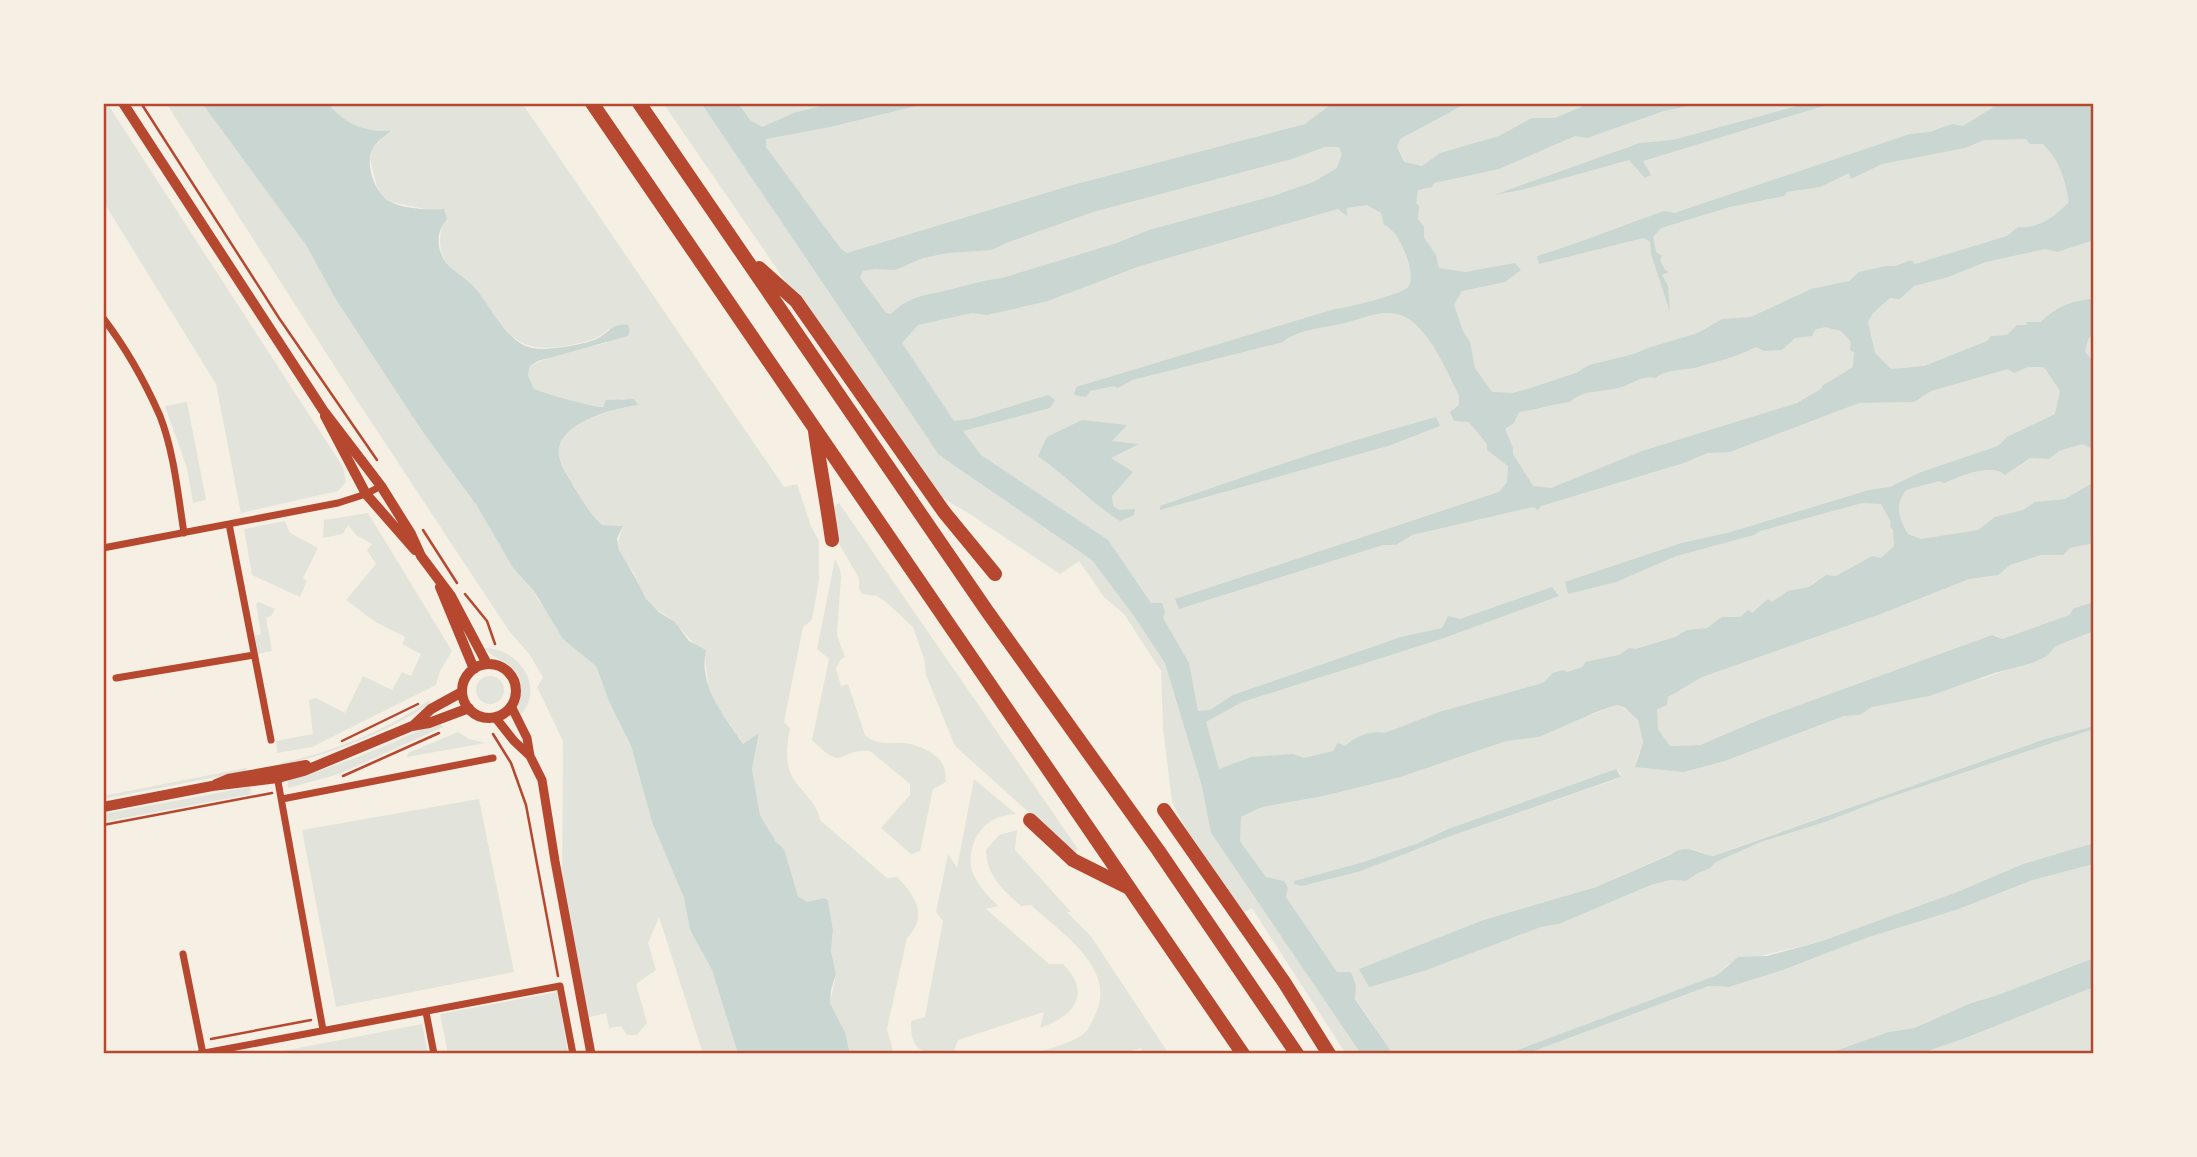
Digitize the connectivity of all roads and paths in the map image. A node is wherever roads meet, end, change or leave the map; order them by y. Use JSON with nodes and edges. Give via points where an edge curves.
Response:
{"nodes":[{"id":1,"x":141,"y":103,"type":"edge"},
{"id":2,"x":592,"y":103,"type":"edge"},
{"id":3,"x":639,"y":103,"type":"edge"},
{"id":4,"x":127,"y":107,"type":"edge"},
{"id":5,"x":742,"y":253,"type":"junction"},
{"id":6,"x":103,"y":318,"type":"edge"},
{"id":7,"x":323,"y":410,"type":"junction"},
{"id":8,"x":815,"y":429,"type":"junction"},
{"id":9,"x":382,"y":466,"type":"dead end"},
{"id":10,"x":381,"y":486,"type":"junction"},
{"id":11,"x":366,"y":494,"type":"junction"},
{"id":12,"x":229,"y":524,"type":"junction"},
{"id":13,"x":419,"y":524,"type":"dead end"},
{"id":14,"x":184,"y":533,"type":"junction"},
{"id":15,"x":832,"y":540,"type":"dead end"},
{"id":16,"x":104,"y":546,"type":"edge"},
{"id":17,"x":421,"y":556,"type":"junction"},
{"id":18,"x":995,"y":574,"type":"dead end"},
{"id":19,"x":438,"y":582,"type":"junction"},
{"id":20,"x":495,"y":644,"type":"dead end"},
{"id":21,"x":254,"y":654,"type":"junction"},
{"id":22,"x":487,"y":664,"type":"junction"},
{"id":23,"x":474,"y":668,"type":"junction"},
{"id":24,"x":116,"y":678,"type":"dead end"},
{"id":25,"x":462,"y":692,"type":"junction"},
{"id":26,"x":424,"y":700,"type":"dead end"},
{"id":27,"x":511,"y":706,"type":"junction"},
{"id":28,"x":469,"y":708,"type":"junction"},
{"id":29,"x":495,"y":717,"type":"junction"},
{"id":30,"x":412,"y":726,"type":"junction"},
{"id":31,"x":493,"y":734,"type":"dead end"},
{"id":32,"x":271,"y":740,"type":"dead end"},
{"id":33,"x":335,"y":744,"type":"dead end"},
{"id":34,"x":530,"y":755,"type":"junction"},
{"id":35,"x":493,"y":758,"type":"dead end"},
{"id":36,"x":277,"y":774,"type":"junction"},
{"id":37,"x":282,"y":799,"type":"junction"},
{"id":38,"x":103,"y":807,"type":"edge"},
{"id":39,"x":1164,"y":810,"type":"dead end"},
{"id":40,"x":1030,"y":820,"type":"dead end"},
{"id":41,"x":1130,"y":888,"type":"junction"},
{"id":42,"x":183,"y":954,"type":"dead end"},
{"id":43,"x":560,"y":986,"type":"junction"},
{"id":44,"x":426,"y":1012,"type":"junction"},
{"id":45,"x":321,"y":1018,"type":"junction"},
{"id":46,"x":323,"y":1030,"type":"junction"},
{"id":47,"x":201,"y":1041,"type":"junction"},
{"id":48,"x":202,"y":1053,"type":"edge"},
{"id":49,"x":434,"y":1054,"type":"edge"},
{"id":50,"x":573,"y":1054,"type":"edge"},
{"id":51,"x":591,"y":1054,"type":"edge"},
{"id":52,"x":1243,"y":1054,"type":"edge"},
{"id":53,"x":1297,"y":1054,"type":"edge"},
{"id":54,"x":1329,"y":1054,"type":"edge"}],
"edges":[{"from":1,"to":9,"type":"path","via":[[279,318]]},
{"from":2,"to":8,"type":"highway"},
{"from":3,"to":5,"type":"highway"},
{"from":4,"to":7,"type":"main road"},
{"from":5,"to":18,"type":"highway","via":[[796,300],[936,502]]},
{"from":5,"to":53,"type":"highway"},
{"from":6,"to":14,"type":"street","via":[[134,364],[161,419]]},
{"from":7,"to":10,"type":"main road"},
{"from":7,"to":11,"type":"main road"},
{"from":8,"to":15,"type":"highway"},
{"from":8,"to":41,"type":"highway"},
{"from":10,"to":11,"type":"street"},
{"from":10,"to":17,"type":"main road"},
{"from":11,"to":12,"type":"street"},
{"from":11,"to":17,"type":"main road"},
{"from":12,"to":14,"type":"street"},
{"from":12,"to":21,"type":"street"},
{"from":13,"to":20,"type":"path","via":[[487,621]]},
{"from":14,"to":16,"type":"street"},
{"from":17,"to":19,"type":"main road"},
{"from":19,"to":22,"type":"main road","via":[[451,596]]},
{"from":19,"to":23,"type":"main road"},
{"from":21,"to":24,"type":"street"},
{"from":21,"to":32,"type":"street"},
{"from":22,"to":23,"type":"main road"},
{"from":22,"to":27,"type":"main road","via":[[499,666],[514,680],[516,694]]},
{"from":23,"to":25,"type":"main road"},
{"from":25,"to":28,"type":"main road"},
{"from":25,"to":30,"type":"main road"},
{"from":26,"to":33,"type":"path"},
{"from":27,"to":29,"type":"main road"},
{"from":27,"to":34,"type":"street"},
{"from":28,"to":29,"type":"main road"},
{"from":28,"to":30,"type":"main road"},
{"from":29,"to":34,"type":"street"},
{"from":30,"to":36,"type":"main road","via":[[323,762]]},
{"from":31,"to":43,"type":"path","via":[[511,762],[526,806]]},
{"from":34,"to":51,"type":"street","via":[[542,780]]},
{"from":35,"to":37,"type":"street"},
{"from":36,"to":37,"type":"street"},
{"from":36,"to":38,"type":"main road","via":[[228,779]]},
{"from":37,"to":45,"type":"street"},
{"from":39,"to":54,"type":"highway"},
{"from":40,"to":41,"type":"highway","via":[[1073,860]]},
{"from":41,"to":52,"type":"highway"},
{"from":42,"to":47,"type":"street"},
{"from":43,"to":44,"type":"street"},
{"from":43,"to":50,"type":"street"},
{"from":44,"to":46,"type":"street"},
{"from":44,"to":49,"type":"street"},
{"from":45,"to":46,"type":"street"},
{"from":45,"to":47,"type":"path"},
{"from":46,"to":48,"type":"street"},
{"from":47,"to":48,"type":"street"}]}
